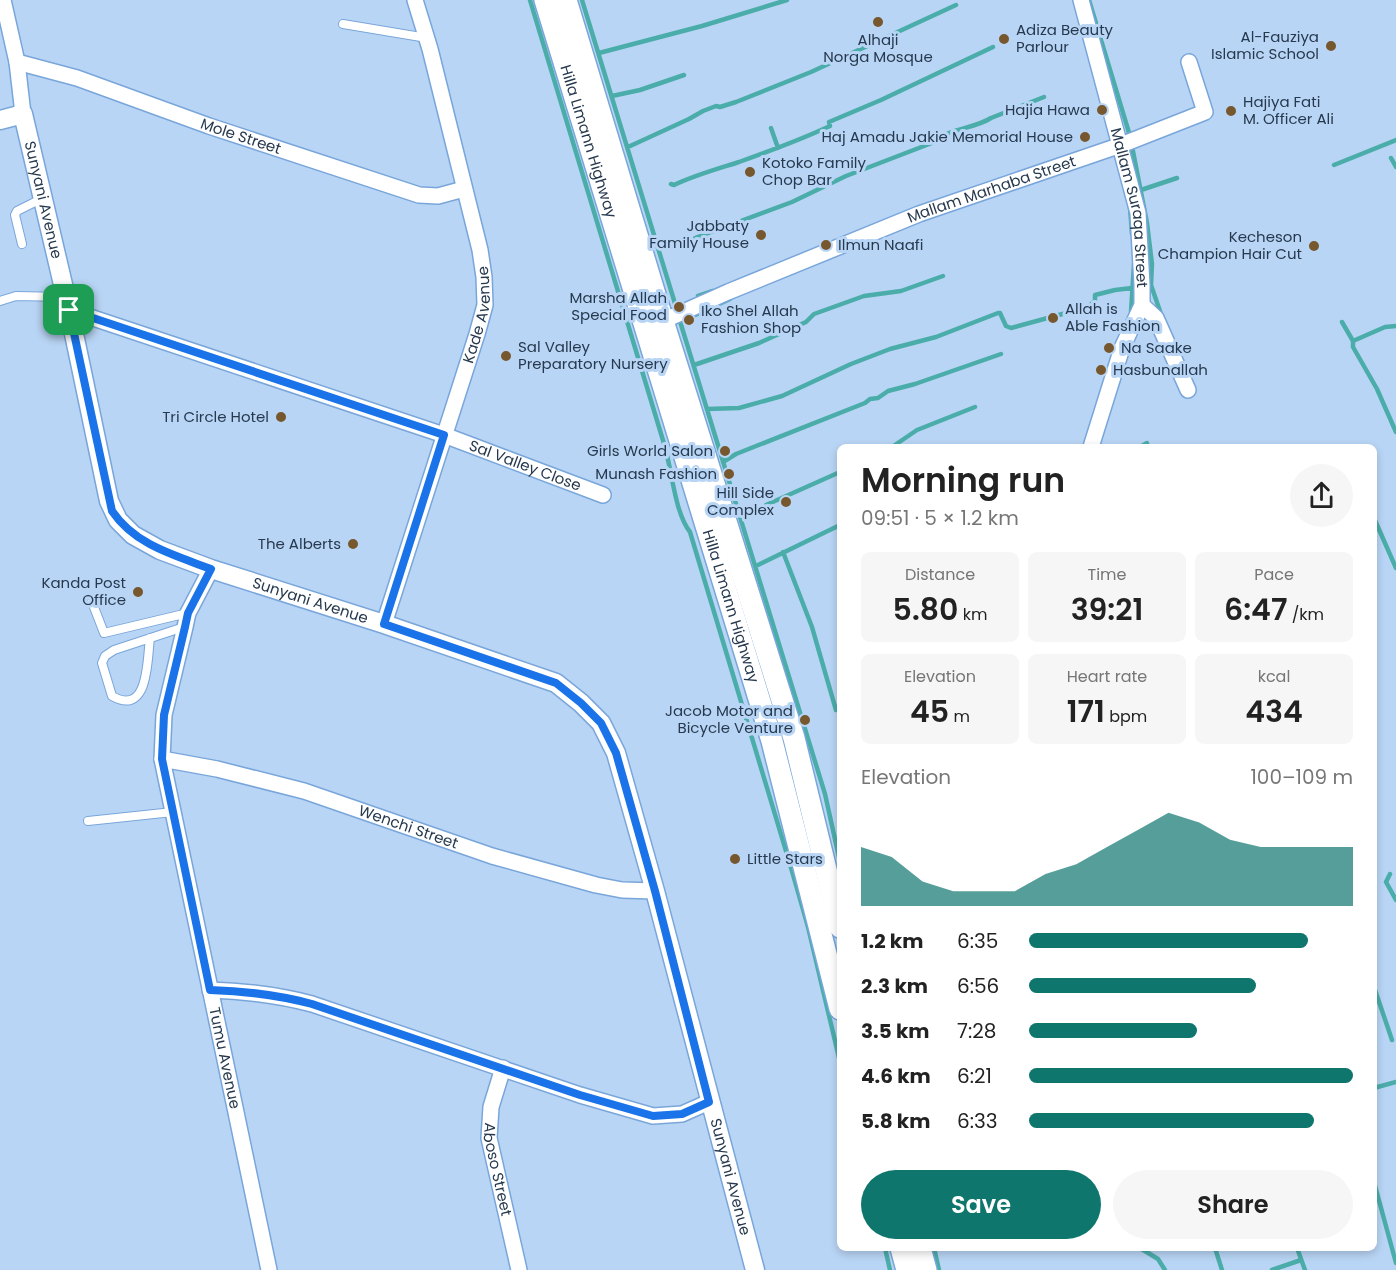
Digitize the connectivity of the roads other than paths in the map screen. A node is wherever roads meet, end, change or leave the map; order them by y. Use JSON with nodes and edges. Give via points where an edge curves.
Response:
{"nodes":[{"id":1,"x":3,"y":0,"type":"edge"},
{"id":2,"x":415,"y":0,"type":"edge"},
{"id":3,"x":545,"y":0,"type":"edge"},
{"id":4,"x":566,"y":0,"type":"edge"},
{"id":5,"x":1081,"y":0,"type":"edge"},
{"id":6,"x":343,"y":24,"type":"dead end"},
{"id":7,"x":4,"y":25,"type":"edge"},
{"id":8,"x":427,"y":38,"type":"junction"},
{"id":9,"x":17,"y":62,"type":"junction"},
{"id":10,"x":1189,"y":62,"type":"dead end"},
{"id":11,"x":22,"y":114,"type":"junction"},
{"id":12,"x":0,"y":120,"type":"edge"},
{"id":13,"x":1121,"y":145,"type":"junction"},
{"id":14,"x":464,"y":189,"type":"junction"},
{"id":15,"x":43,"y":198,"type":"junction"},
{"id":16,"x":22,"y":244,"type":"dead end"},
{"id":17,"x":0,"y":301,"type":"edge"},
{"id":18,"x":68,"y":304,"type":"junction"},
{"id":19,"x":1142,"y":305,"type":"junction"},
{"id":20,"x":663,"y":321,"type":"junction"},
{"id":21,"x":1188,"y":390,"type":"dead end"},
{"id":22,"x":444,"y":435,"type":"junction"},
{"id":23,"x":1092,"y":444,"type":"edge"},
{"id":24,"x":603,"y":495,"type":"dead end"},
{"id":25,"x":211,"y":569,"type":"junction"},
{"id":26,"x":92,"y":602,"type":"dead end"},
{"id":27,"x":187,"y":620,"type":"junction"},
{"id":28,"x":384,"y":624,"type":"junction"},
{"id":29,"x":150,"y":638,"type":"junction"},
{"id":30,"x":162,"y":759,"type":"junction"},
{"id":31,"x":173,"y":812,"type":"junction"},
{"id":32,"x":88,"y":821,"type":"dead end"},
{"id":33,"x":835,"y":883,"type":"edge"},
{"id":34,"x":655,"y":891,"type":"junction"},
{"id":35,"x":837,"y":901,"type":"edge"},
{"id":36,"x":210,"y":990,"type":"junction"},
{"id":37,"x":837,"y":997,"type":"edge"},
{"id":38,"x":503,"y":1068,"type":"junction"},
{"id":39,"x":709,"y":1102,"type":"junction"},
{"id":40,"x":902,"y":1251,"type":"edge"},
{"id":41,"x":921,"y":1251,"type":"edge"},
{"id":42,"x":269,"y":1270,"type":"edge"},
{"id":43,"x":519,"y":1270,"type":"edge"},
{"id":44,"x":755,"y":1270,"type":"edge"},
{"id":45,"x":907,"y":1270,"type":"edge"},
{"id":46,"x":926,"y":1270,"type":"edge"}],
"edges":[{"from":1,"to":7,"type":"street","name":"Sunyani Avenue"},
{"from":2,"to":8,"type":"street","name":"Kade Avenue"},
{"from":3,"to":37,"type":"main road","name":"Hilla Limann Highway","via":[[772,741]]},
{"from":4,"to":20,"type":"main road","name":"Hilla Limann Highway"},
{"from":5,"to":13,"type":"street","name":"Mallam Suraqa Street"},
{"from":6,"to":8,"type":"lane"},
{"from":7,"to":9,"type":"street","name":"Sunyani Avenue"},
{"from":8,"to":14,"type":"street","name":"Kade Avenue"},
{"from":9,"to":11,"type":"street","name":"Sunyani Avenue"},
{"from":9,"to":14,"type":"street","name":"Mole Street","via":[[77,78],[419,195],[438,196]]},
{"from":10,"to":13,"type":"street","name":"Mallam Marhaba Street","via":[[1205,112]]},
{"from":11,"to":12,"type":"street"},
{"from":11,"to":15,"type":"street","name":"Sunyani Avenue"},
{"from":13,"to":19,"type":"street","name":"Mallam Suraqa Street","via":[[1138,213]]},
{"from":13,"to":20,"type":"street","name":"Mallam Marhaba Street","via":[[919,214]]},
{"from":14,"to":22,"type":"street","name":"Kade Avenue","via":[[480,250],[484,304]]},
{"from":15,"to":16,"type":"lane","via":[[17,211],[15,220]]},
{"from":15,"to":18,"type":"street","name":"Sunyani Avenue"},
{"from":17,"to":18,"type":"lane","via":[[16,296]]},
{"from":18,"to":22,"type":"street","name":"Sal Valley Close"},
{"from":18,"to":25,"type":"street","name":"Sunyani Avenue","via":[[112,511],[134,535],[160,550]]},
{"from":19,"to":21,"type":"street","via":[[1156,318]]},
{"from":19,"to":23,"type":"street","name":"Mallam Suraqa Street","via":[[1122,348]]},
{"from":20,"to":33,"type":"main road","name":"Hilla Limann Highway","via":[[794,738]]},
{"from":22,"to":24,"type":"street","name":"Sal Valley Close"},
{"from":22,"to":28,"type":"street","name":"Kade Avenue"},
{"from":25,"to":27,"type":"street","name":"Tumu Avenue"},
{"from":25,"to":28,"type":"street","name":"Sunyani Avenue"},
{"from":26,"to":27,"type":"lane","via":[[104,633]]},
{"from":27,"to":29,"type":"lane"},
{"from":27,"to":30,"type":"street","name":"Tumu Avenue","via":[[164,715]]},
{"from":28,"to":34,"type":"street","name":"Sunyani Avenue","via":[[556,683],[581,703],[601,723],[616,753]]},
{"from":29,"to":29,"type":"lane","via":[[105,656],[102,663],[112,696],[120,701],[135,699],[144,686]]},
{"from":30,"to":31,"type":"street","name":"Tumu Avenue"},
{"from":30,"to":34,"type":"street","name":"Wenchi Street","via":[[304,791],[492,856],[596,885]]},
{"from":31,"to":32,"type":"lane"},
{"from":31,"to":36,"type":"street","name":"Tumu Avenue"},
{"from":33,"to":35,"type":"main road","name":"Hilla Limann Highway"},
{"from":34,"to":39,"type":"street","name":"Sunyani Avenue"},
{"from":36,"to":38,"type":"street","via":[[281,996],[312,1004]]},
{"from":36,"to":42,"type":"street","name":"Tumu Avenue"},
{"from":38,"to":39,"type":"street","via":[[653,1116],[682,1114]]},
{"from":38,"to":43,"type":"street","name":"Aboso Street","via":[[491,1107],[489,1138]]},
{"from":39,"to":44,"type":"street","name":"Sunyani Avenue"},
{"from":40,"to":45,"type":"main road"},
{"from":41,"to":46,"type":"main road"}]}
